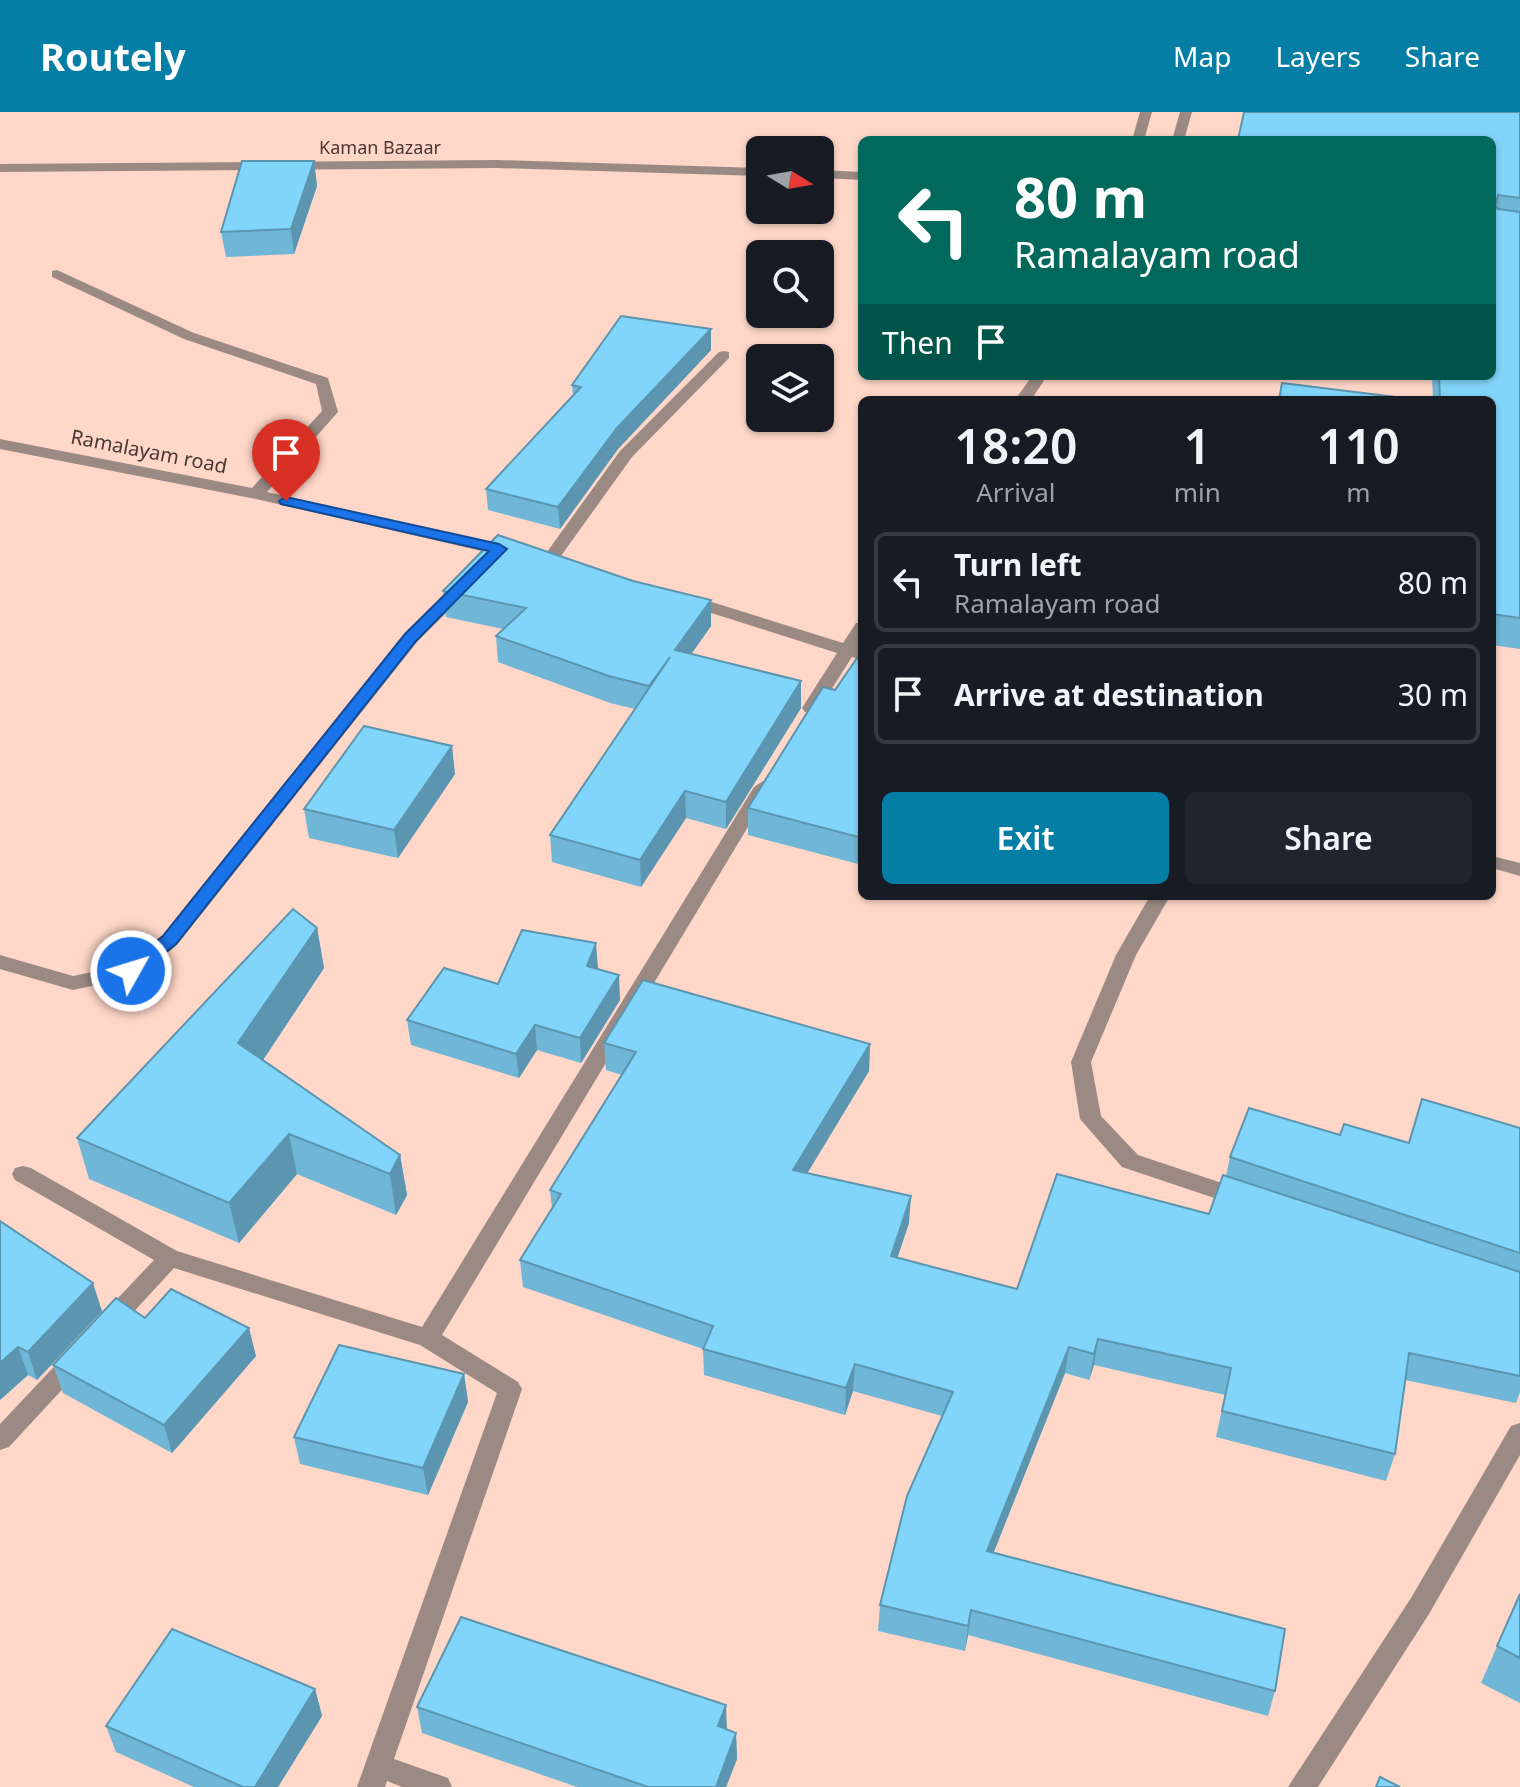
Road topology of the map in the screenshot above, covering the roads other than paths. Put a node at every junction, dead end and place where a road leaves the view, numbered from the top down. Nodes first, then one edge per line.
1 (1146, 112) edge
2 (1186, 112) edge
3 (1139, 136) edge
4 (1179, 136) edge
5 (0, 168) edge
6 (746, 172) edge
7 (834, 175) edge
8 (858, 176) edge
9 (57, 274) dead end
10 (724, 355) dead end
11 (0, 444) edge
12 (256, 494) junction
13 (499, 549) junction
14 (670, 594) edge
15 (854, 652) edge
16 (797, 730) edge
17 (772, 771) edge
18 (1496, 863) edge
19 (1520, 870) edge
20 (1158, 900) edge
21 (0, 962) edge
22 (23, 1174) dead end
23 (1265, 1207) edge
24 (170, 1258) junction
25 (428, 1338) junction
26 (1520, 1433) edge
27 (0, 1440) edge
28 (375, 1776) edge
29 (438, 1787) edge
30 (1302, 1787) edge

1 - 3 street
2 - 4 street
5 - 6 street, Kaman Bazaar
7 - 8 street
9 - 12 street
10 - 13 street, Ramalayam road
11 - 12 street, Ramalayam road
12 - 13 street, Ramalayam road
13 - 21 street
14 - 15 street
15 - 16 street
17 - 25 street
18 - 19 street
20 - 23 street
22 - 24 street
24 - 25 street
24 - 27 street
25 - 28 street
26 - 30 street
28 - 29 street

